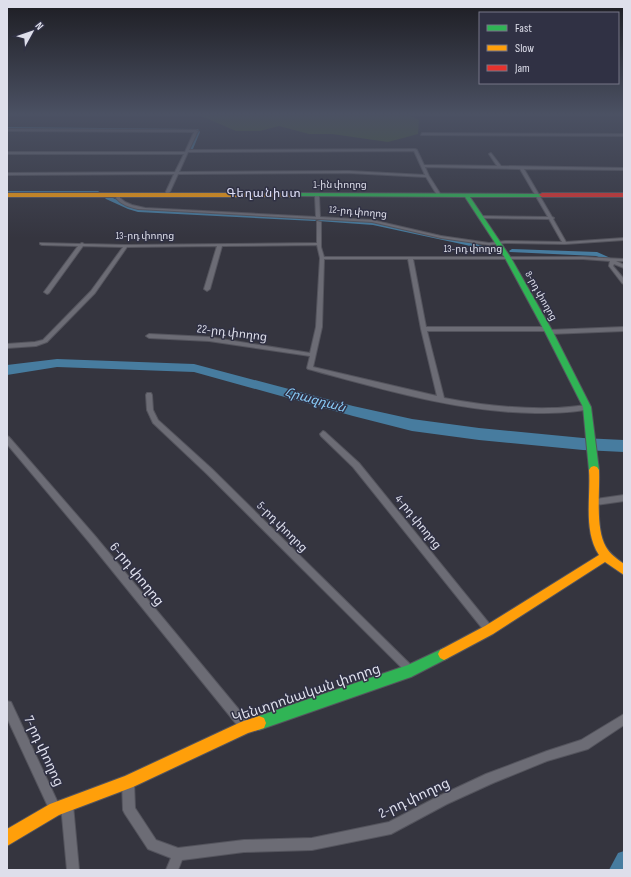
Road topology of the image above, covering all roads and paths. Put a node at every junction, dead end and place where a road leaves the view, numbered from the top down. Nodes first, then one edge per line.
1 (185, 156) edge
2 (418, 156) edge
3 (492, 156) edge
4 (422, 166) junction
5 (500, 168) junction
6 (522, 168) junction
7 (624, 169) edge
8 (176, 173) junction
9 (7, 174) edge
10 (427, 176) junction
11 (7, 195) edge
12 (119, 195) junction
13 (439, 195) junction
14 (624, 195) edge
15 (166, 196) junction
16 (317, 196) junction
17 (467, 196) junction
18 (538, 196) junction
19 (482, 217) junction
20 (552, 218) junction
21 (319, 220) junction
22 (624, 238) edge
23 (499, 242) junction
24 (565, 243) junction
25 (42, 244) dead end
26 (82, 244) junction
27 (319, 244) junction
28 (220, 245) junction
29 (126, 246) junction
30 (322, 258) junction
31 (410, 258) junction
32 (508, 258) junction
33 (624, 260) edge
34 (612, 261) junction
35 (624, 267) edge
36 (624, 282) edge
37 (207, 290) dead end
38 (47, 292) dead end
39 (424, 329) junction
40 (624, 329) edge
41 (548, 331) junction
42 (149, 336) dead end
43 (7, 346) edge
44 (312, 355) junction
45 (149, 395) dead end
46 (441, 398) junction
47 (587, 409) junction
48 (324, 434) dead end
49 (7, 439) edge
50 (624, 498) edge
51 (596, 502) junction
52 (606, 556) junction
53 (624, 570) edge
54 (489, 630) junction
55 (411, 671) junction
56 (7, 706) edge
57 (624, 719) edge
58 (246, 727) junction
59 (128, 782) junction
60 (67, 805) junction
61 (55, 809) junction
62 (7, 838) edge
63 (178, 854) junction
64 (73, 870) edge
65 (172, 870) edge

1 - 8 street
2 - 4 street
3 - 5 street
4 - 5 street
4 - 10 street
5 - 6 street
6 - 7 street
6 - 18 street
8 - 9 street
8 - 10 street
8 - 15 street
10 - 13 street
11 - 12 main road, 1-ին փողոց
12 - 15 main road, 1-ին փողոց
12 - 21 street, 12-րդ փողոց
13 - 16 main road, 1-ին փողոց
13 - 17 main road, 1-ին փողոց
14 - 18 main road, 1-ին փողոց
15 - 16 main road, 1-ին փողոց
16 - 21 street
17 - 18 main road, 1-ին փողոց
17 - 19 main road, 8-րդ փողոց
18 - 20 street
19 - 20 street
19 - 23 main road, 8-րդ փողոց
20 - 24 street
21 - 23 street, 12-րդ փողոց
21 - 27 street
22 - 24 street, 12-րդ փողոց
23 - 24 street, 12-րդ փողոց
23 - 32 main road, 8-րդ փողոց
25 - 26 street, 13-րդ փողոց
26 - 29 street, 13-րդ փողոց
26 - 38 street
27 - 28 street, 13-րդ փողոց
27 - 30 street
28 - 29 street, 13-րդ փողոց
28 - 37 street
29 - 43 street
30 - 31 street, 13-րդ փողոց
30 - 44 street
31 - 32 street, 13-րդ փողոց
31 - 39 street
32 - 34 street, 13-րդ փողոց
32 - 41 main road, 8-րդ փողոց
33 - 34 street, 13-րդ փողոց
34 - 35 street
34 - 36 street
39 - 41 street
39 - 46 street
40 - 41 street
41 - 47 main road, 8-րդ փողոց
42 - 44 street, 22-րդ փողոց
44 - 46 street
45 - 55 street, 5-րդ փողոց
46 - 47 street
47 - 51 main road
48 - 54 street, 4-րդ փողոց
49 - 58 street, 6-րդ փողոց
50 - 51 street
51 - 52 main road
52 - 53 main road
52 - 54 main road, Կենտրոնական փողոց
54 - 55 main road, Կենտրոնական փողոց
55 - 58 main road, Կենտրոնական փողոց
56 - 61 street, 7-րդ փողոց
57 - 63 street, 2-րդ փողոց
58 - 59 main road, Կենտրոնական փողոց
59 - 60 main road, Կենտրոնական փողոց
59 - 63 street, 2-րդ փողոց
60 - 61 main road, Կենտրոնական փողոց
60 - 64 street
61 - 62 main road, Կենտրոնական փողոց
63 - 65 street

